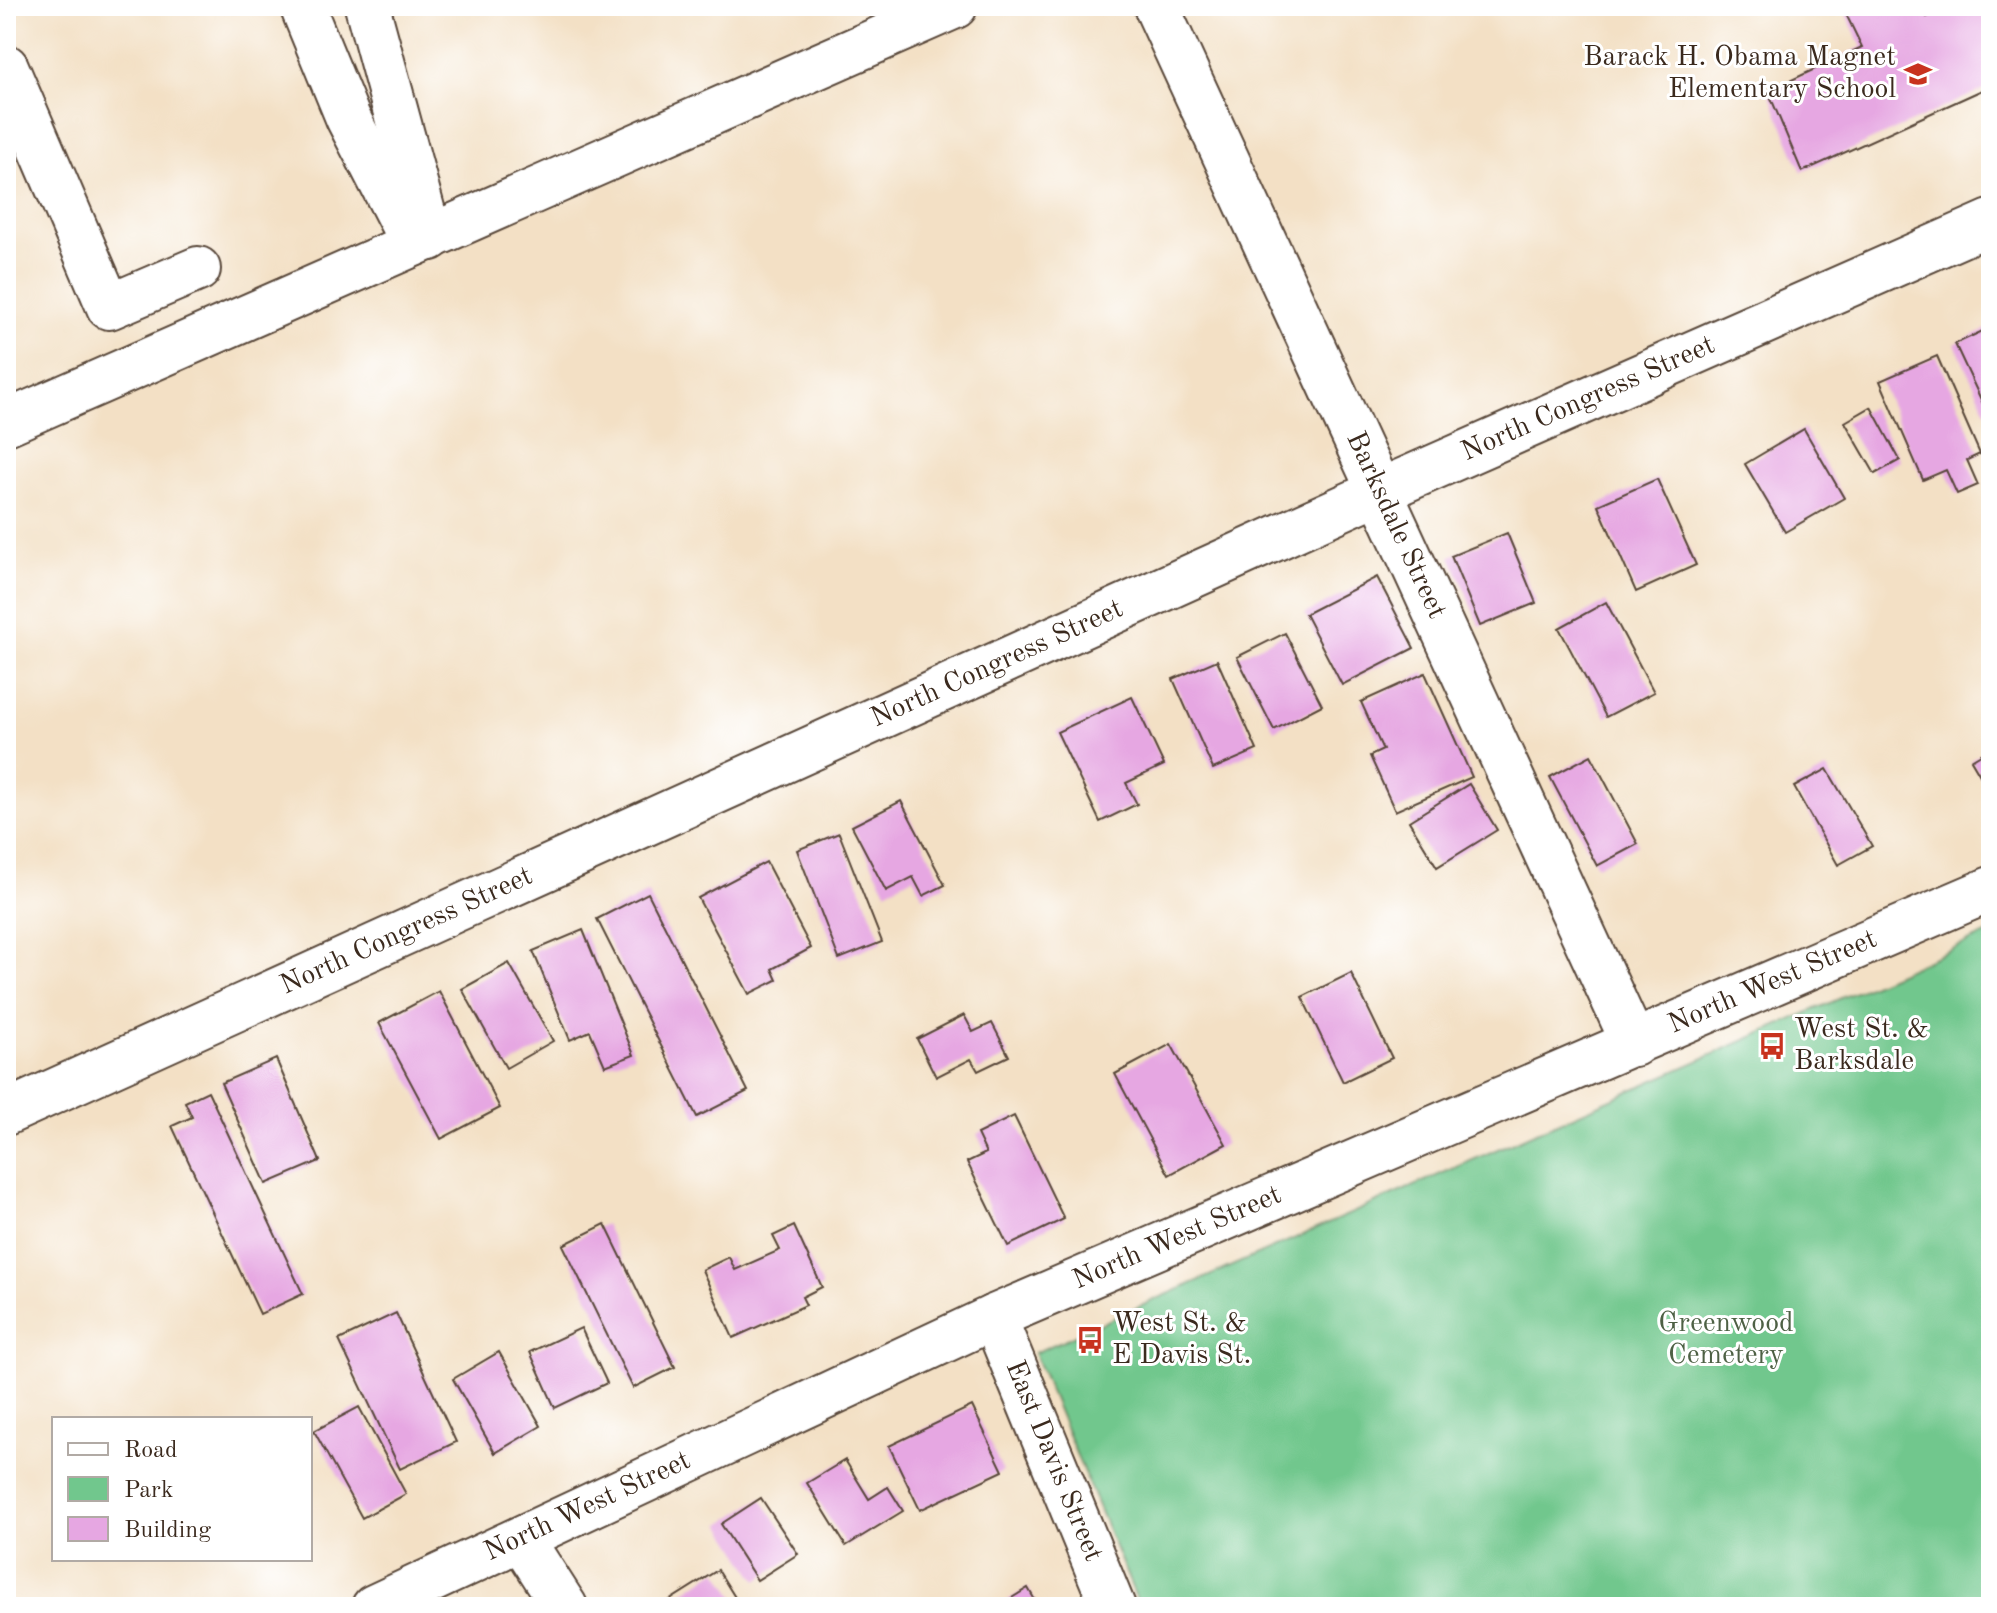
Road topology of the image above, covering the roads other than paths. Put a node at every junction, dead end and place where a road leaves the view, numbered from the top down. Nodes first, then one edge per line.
1 (302, 6) edge
2 (367, 6) edge
3 (955, 6) edge
4 (1156, 6) edge
5 (6, 67) edge
6 (1991, 222) edge
7 (421, 241) junction
8 (198, 269) dead end
9 (6, 423) edge
10 (1380, 491) junction
11 (1991, 889) edge
12 (1634, 1044) junction
13 (6, 1113) edge
14 (994, 1317) junction
15 (522, 1540) junction
16 (374, 1607) edge
17 (565, 1607) edge
18 (1113, 1607) edge

1 - 7 street
2 - 7 street
3 - 7 street
4 - 10 street, Barksdale Street
5 - 8 street
6 - 10 street, North Congress Street
7 - 9 street
10 - 12 street, Barksdale Street
10 - 13 street, North Congress Street
11 - 12 street, North West Street
12 - 14 street, North West Street
14 - 15 street, North West Street
14 - 18 street, East Davis Street
15 - 16 street, North West Street
15 - 17 street

